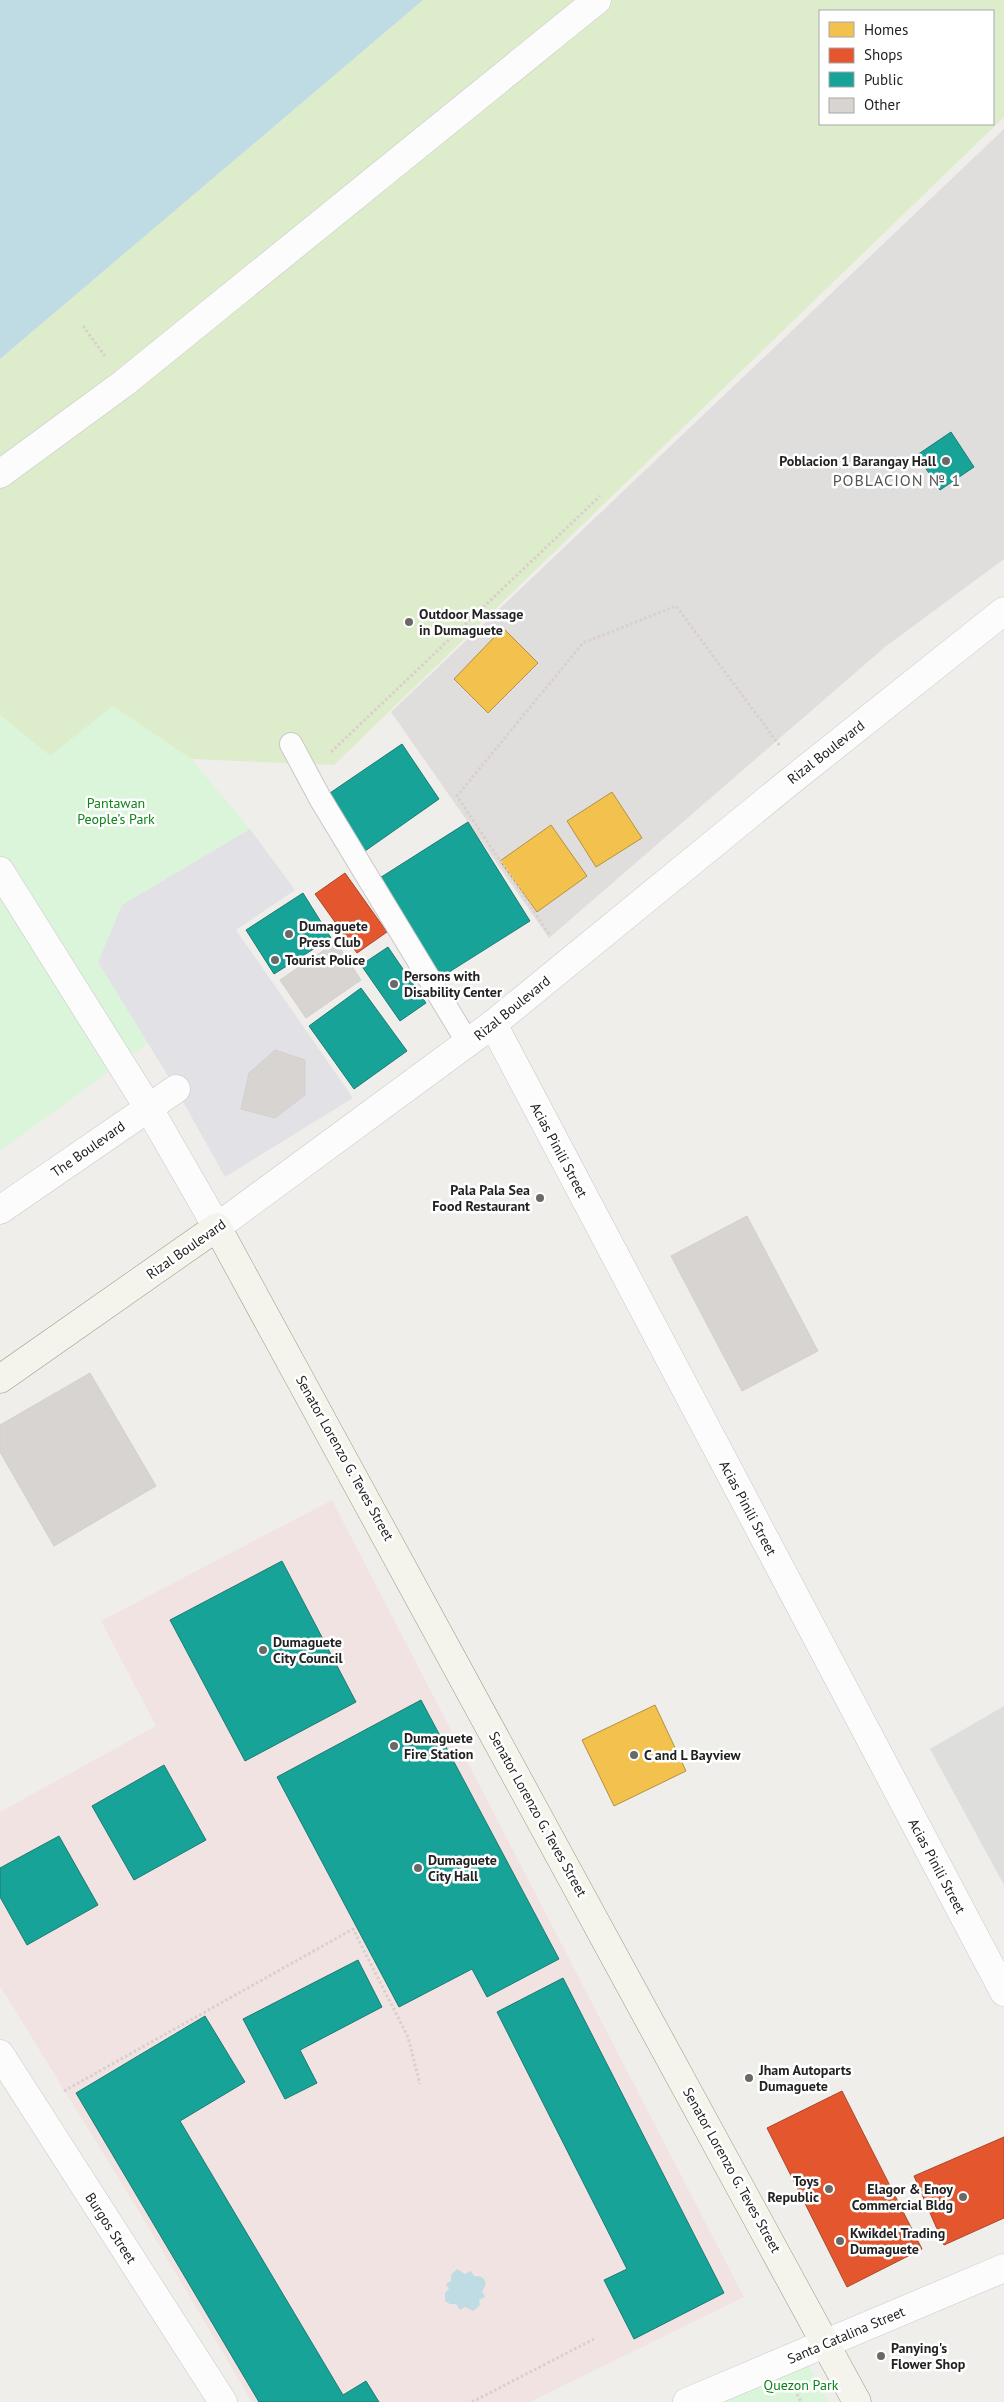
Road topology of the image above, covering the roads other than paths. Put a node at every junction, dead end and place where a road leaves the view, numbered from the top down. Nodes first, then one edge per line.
1 (597, 0) edge
2 (0, 474) edge
3 (1004, 611) edge
4 (291, 744) dead end
5 (0, 871) edge
6 (493, 1024) junction
7 (468, 1043) junction
8 (176, 1089) dead end
9 (148, 1108) junction
10 (0, 1210) edge
11 (217, 1227) junction
12 (0, 1379) edge
13 (1004, 1992) edge
14 (0, 2054) edge
15 (1004, 2268) edge
16 (826, 2344) junction
17 (223, 2402) edge
18 (687, 2402) edge
19 (857, 2402) edge

1 - 2 street
3 - 6 street, Rizal Boulevard
4 - 7 lane
5 - 9 street
6 - 7 street, Rizal Boulevard
6 - 13 street, Acias Pinili Street
7 - 11 street, Rizal Boulevard
8 - 9 street, The Boulevard
9 - 10 street, The Boulevard
9 - 11 street
11 - 12 main road, Rizal Boulevard
11 - 16 main road, Senator Lorenzo G. Teves Street
14 - 17 street, Burgos Street
15 - 16 street, Santa Catalina Street
16 - 18 street, Santa Catalina Street
16 - 19 main road, Senator Lorenzo G. Teves Street

